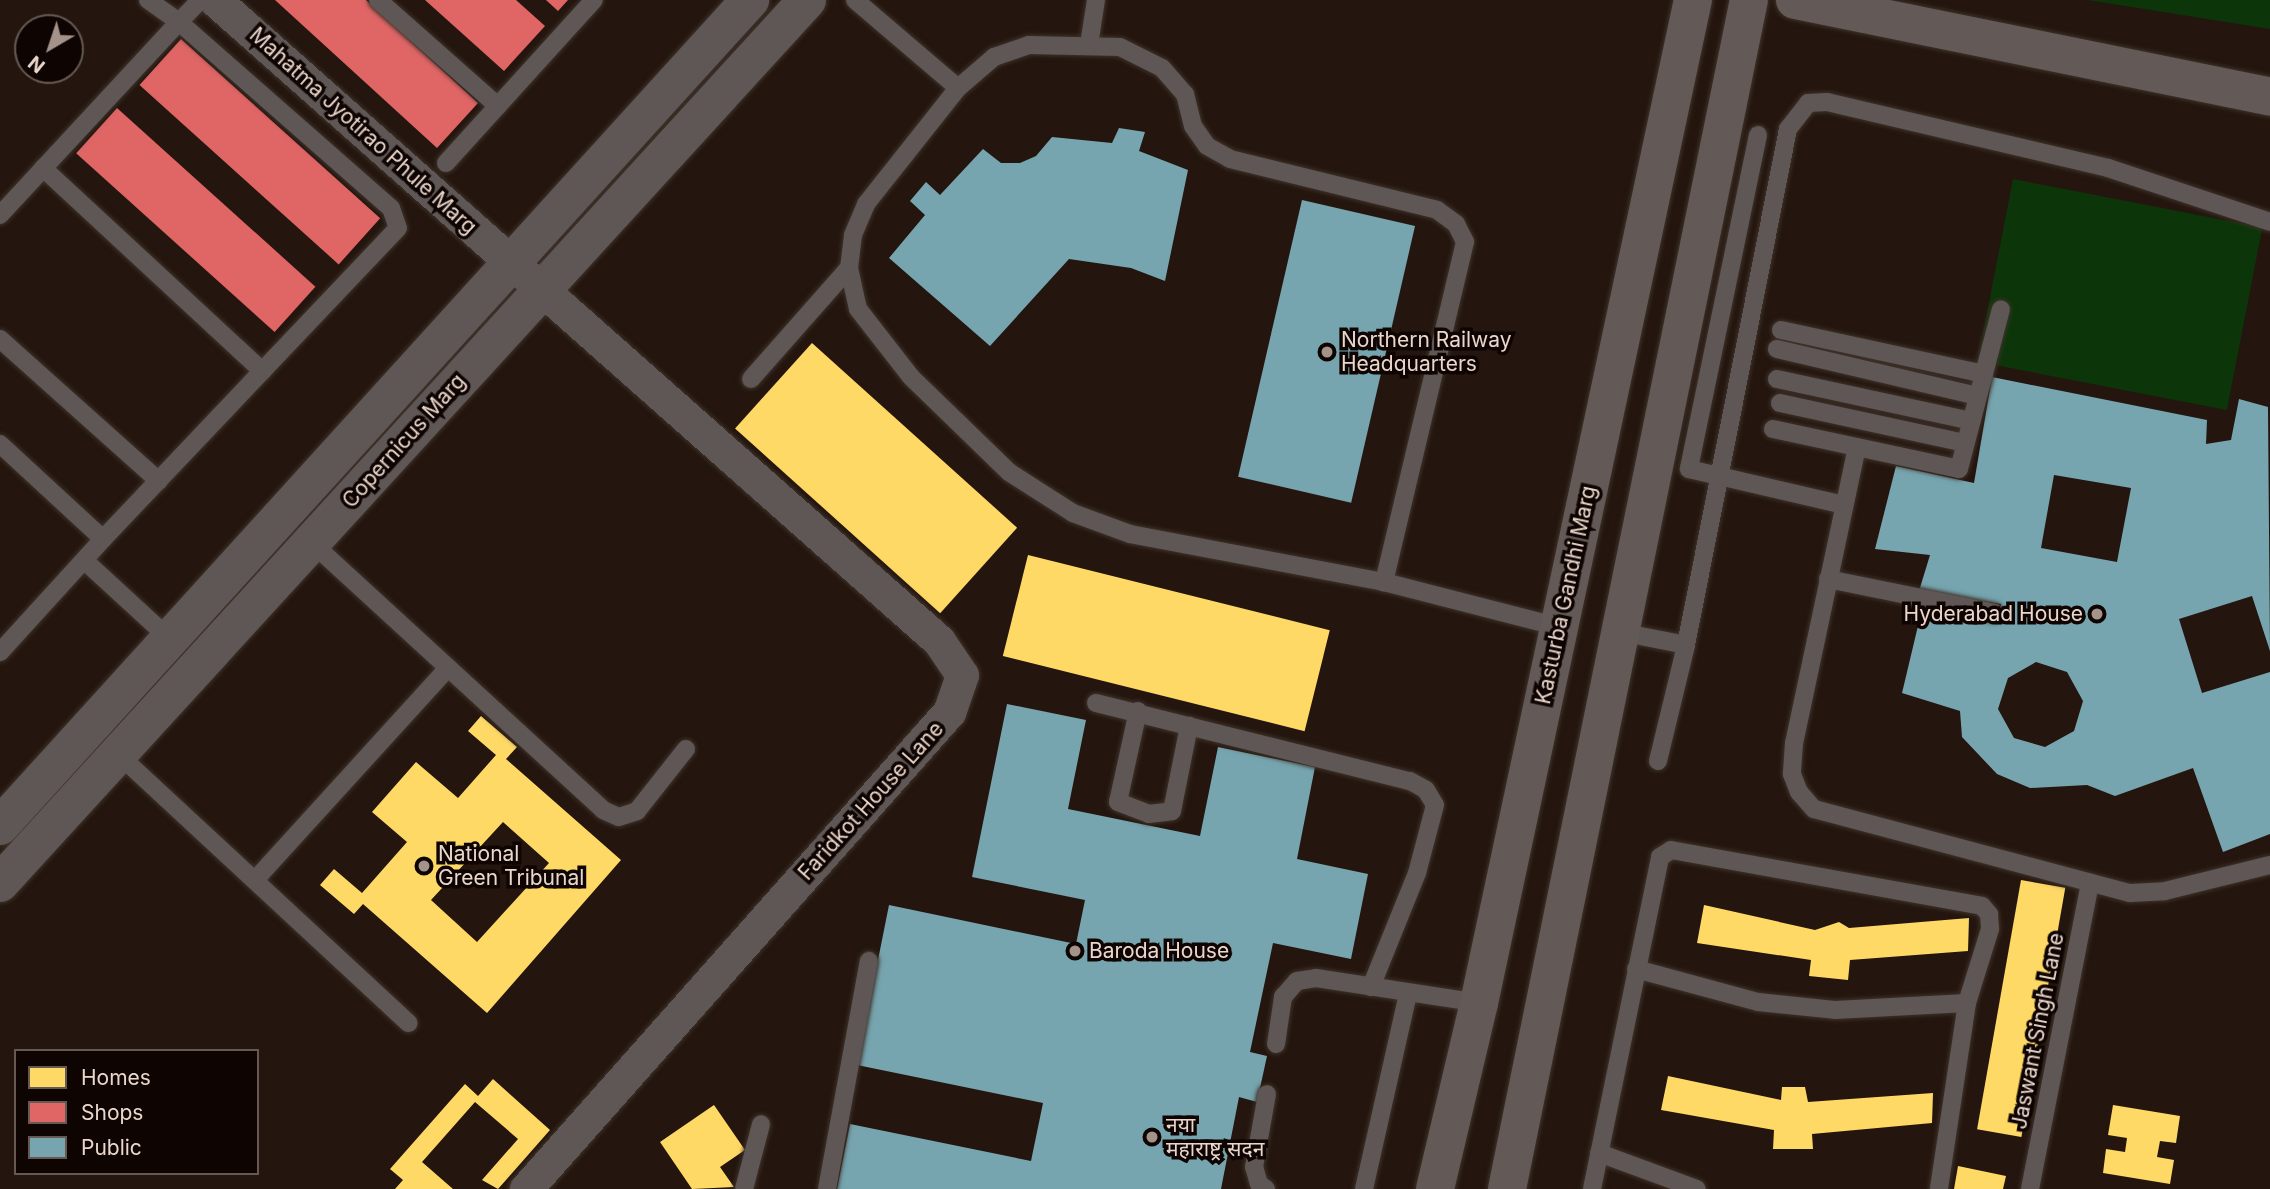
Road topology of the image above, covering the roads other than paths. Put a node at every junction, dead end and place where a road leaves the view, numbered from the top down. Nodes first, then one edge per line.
1 (148, 0) edge
2 (200, 0) edge
3 (215, 0) edge
4 (378, 0) edge
5 (594, 0) edge
6 (750, 0) edge
7 (807, 0) edge
8 (855, 0) edge
9 (1096, 0) edge
10 (1693, 0) edge
11 (1749, 0) edge
12 (1795, 0) edge
13 (179, 22) junction
14 (1089, 45) junction
15 (958, 88) junction
16 (2270, 97) edge
17 (498, 106) junction
18 (1758, 135) dead end
19 (446, 163) dead end
20 (43, 168) junction
21 (0, 215) edge
22 (2270, 222) edge
23 (511, 263) junction
24 (849, 268) junction
25 (541, 291) junction
26 (2001, 309) dead end
27 (1781, 330) dead end
28 (0, 339) edge
29 (1777, 349) dead end
30 (262, 372) junction
31 (1983, 374) junction
32 (751, 379) dead end
33 (1777, 379) dead end
34 (1978, 396) junction
35 (1780, 403) dead end
36 (1972, 421) junction
37 (1773, 429) dead end
38 (1965, 443) junction
39 (0, 444) edge
40 (1857, 447) junction
41 (1719, 476) junction
42 (159, 481) junction
43 (1844, 505) junction
44 (103, 539) junction
45 (311, 542) junction
46 (86, 562) junction
47 (1828, 579) junction
48 (1384, 582) junction
49 (1995, 613) dead end
50 (1559, 627) junction
51 (1620, 632) junction
52 (170, 639) junction
53 (1686, 645) junction
54 (0, 652) edge
55 (448, 668) junction
56 (1096, 703) dead end
57 (1138, 711) junction
58 (1189, 726) junction
59 (686, 749) dead end
60 (118, 754) junction
61 (1658, 761) dead end
62 (0, 826) edge
63 (2270, 865) edge
64 (254, 880) junction
65 (0, 883) edge
66 (2090, 883) junction
67 (869, 961) dead end
68 (1636, 969) junction
69 (1371, 987) junction
70 (1408, 993) junction
71 (1479, 1003) junction
72 (1967, 1003) junction
73 (409, 1023) dead end
74 (1276, 1044) dead end
75 (1267, 1094) dead end
76 (761, 1124) dead end
77 (1599, 1153) junction
78 (526, 1189) edge
79 (744, 1189) edge
80 (827, 1189) edge
81 (1266, 1189) edge
82 (1364, 1189) edge
83 (1435, 1189) edge
84 (1507, 1189) edge
85 (1592, 1189) edge
86 (1697, 1189) edge
87 (1939, 1189) edge
88 (2030, 1189) edge

1 - 13 lane
2 - 13 lane
3 - 23 street, Mahatma Jyotirao Phule Marg
4 - 17 lane
5 - 17 lane
6 - 23 street, Copernicus Marg
7 - 25 street, Copernicus Marg
8 - 15 lane
9 - 14 lane
10 - 50 main road, Kasturba Gandhi Marg
11 - 51 main road
12 - 16 main road
13 - 20 lane
13 - 30 lane
14 - 15 lane
14 - 48 lane
15 - 24 lane
17 - 19 lane
18 - 41 lane
20 - 21 lane
20 - 30 lane
22 - 41 lane
23 - 25 street, Mahatma Jyotirao Phule Marg
23 - 52 street, Copernicus Marg
24 - 32 lane
24 - 48 lane
25 - 45 street, Copernicus Marg
25 - 78 street, Faridkot House Lane
26 - 31 lane
27 - 31 lane
28 - 42 lane
29 - 34 lane
30 - 42 lane
31 - 34 lane
33 - 36 lane
34 - 36 lane
35 - 38 lane
36 - 38 lane
37 - 40 lane
38 - 40 lane
39 - 44 lane
40 - 43 lane
41 - 43 lane
41 - 53 lane
42 - 44 lane
43 - 47 lane
44 - 46 lane
45 - 55 lane
45 - 60 street, Copernicus Marg
46 - 52 lane
46 - 54 lane
47 - 49 lane
47 - 66 lane
48 - 50 lane
50 - 71 main road, Kasturba Gandhi Marg
51 - 53 lane
51 - 84 main road
52 - 62 street, Copernicus Marg
53 - 61 lane
55 - 59 lane
55 - 64 lane
56 - 57 lane
57 - 58 lane
57 - 58 lane
58 - 69 lane
60 - 64 lane
60 - 65 street, Copernicus Marg
63 - 66 lane
64 - 73 lane
66 - 88 lane, Jaswant Singh Lane
67 - 80 lane
68 - 72 lane
68 - 72 lane
68 - 77 lane
69 - 70 lane
69 - 74 lane
70 - 71 lane
70 - 82 lane
71 - 83 main road, Kasturba Gandhi Marg
72 - 87 lane
75 - 81 lane
76 - 79 lane
77 - 85 lane
77 - 86 lane

